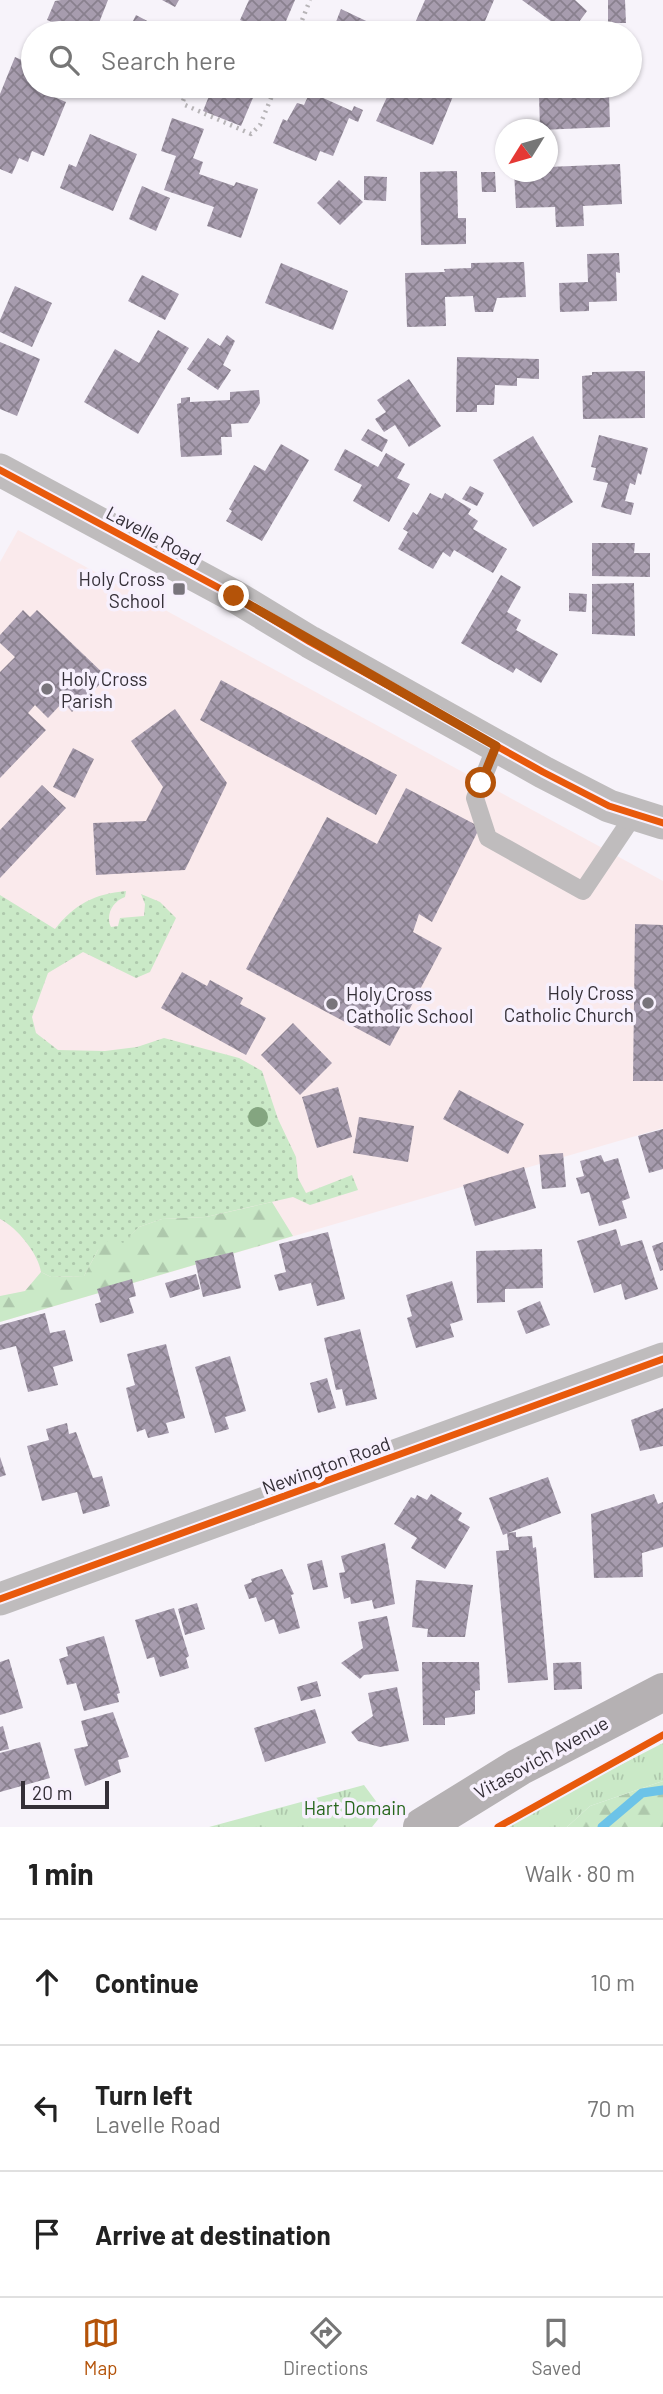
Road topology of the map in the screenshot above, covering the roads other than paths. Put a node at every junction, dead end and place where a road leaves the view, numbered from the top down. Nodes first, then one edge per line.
1 (0, 470) edge
2 (496, 746) junction
3 (648, 819) edge
4 (663, 1359) edge
5 (0, 1599) edge
6 (663, 1692) edge
7 (422, 1827) edge

1 - 2 street, Lavelle Road
2 - 3 street, Lavelle Road
2 - 3 lane
4 - 5 street, Newington Road
6 - 7 main road, Vitasovich Avenue

